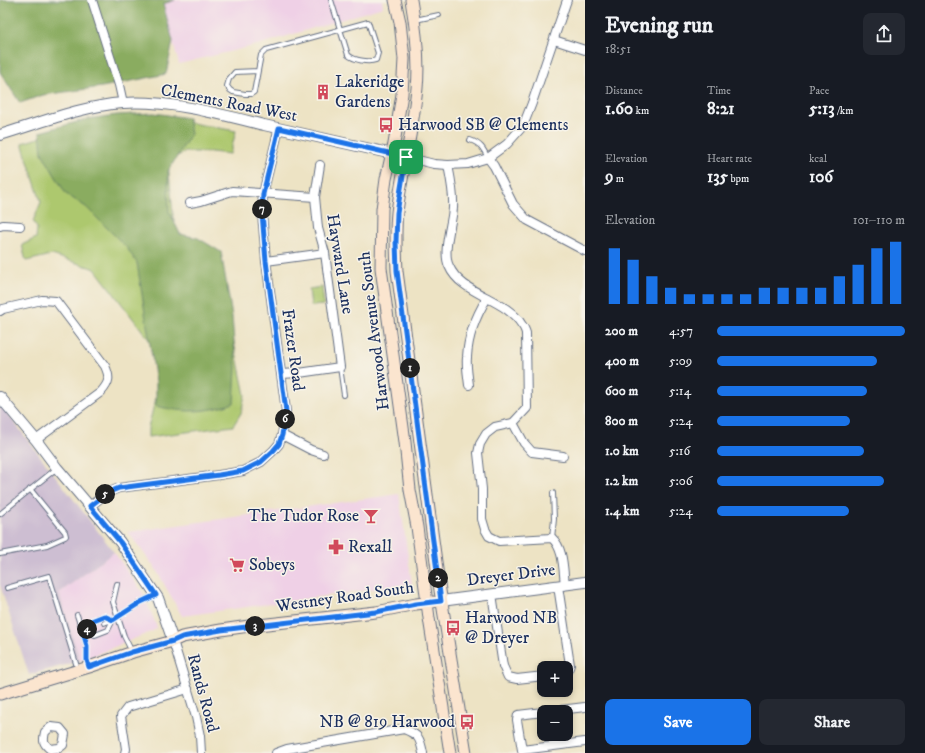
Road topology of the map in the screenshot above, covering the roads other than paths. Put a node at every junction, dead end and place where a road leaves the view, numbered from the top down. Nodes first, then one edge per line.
1 (92, 0) edge
2 (331, 0) edge
3 (395, 0) edge
4 (410, 0) edge
5 (567, 0) edge
6 (439, 15) dead end
7 (415, 20) junction
8 (340, 29) junction
9 (554, 40) junction
10 (585, 50) edge
11 (258, 71) junction
12 (123, 103) junction
13 (279, 128) junction
14 (0, 135) edge
15 (470, 140) dead end
16 (392, 154) junction
17 (406, 157) junction
18 (488, 158) junction
19 (320, 165) dead end
20 (448, 165) junction
21 (263, 194) junction
22 (315, 197) junction
23 (190, 203) dead end
24 (0, 226) edge
25 (20, 226) dead end
26 (585, 252) edge
27 (325, 254) junction
28 (266, 261) junction
29 (487, 298) junction
30 (0, 311) edge
31 (340, 367) junction
32 (281, 374) junction
33 (469, 385) dead end
34 (344, 395) dead end
35 (0, 397) edge
36 (513, 423) junction
37 (282, 435) junction
38 (36, 440) junction
39 (323, 454) dead end
40 (563, 456) dead end
41 (57, 468) junction
42 (30, 489) junction
43 (553, 493) dead end
44 (90, 506) junction
45 (0, 514) edge
46 (552, 538) junction
47 (0, 554) edge
48 (585, 582) edge
49 (117, 584) dead end
50 (562, 585) junction
51 (7, 588) dead end
52 (492, 594) junction
53 (156, 595) junction
54 (441, 601) junction
55 (426, 602) junction
56 (77, 615) dead end
57 (118, 617) junction
58 (113, 620) junction
59 (104, 623) dead end
60 (93, 627) dead end
61 (84, 631) junction
62 (173, 641) junction
63 (132, 652) junction
64 (570, 661) edge
65 (84, 669) junction
66 (537, 677) edge
67 (188, 689) junction
68 (0, 694) edge
69 (585, 707) edge
70 (585, 742) edge
71 (522, 752) edge
72 (125, 753) edge
73 (201, 753) edge
74 (276, 753) edge
75 (423, 753) edge
76 (450, 753) edge
77 (466, 753) edge

1 - 12 street
2 - 8 lane
3 - 16 main road, Harwood Avenue South
4 - 7 main road, Harwood Avenue South
5 - 9 street
6 - 7 lane
7 - 17 main road, Harwood Avenue South
8 - 8 lane
8 - 11 lane
9 - 10 street
9 - 18 street
11 - 11 lane
12 - 13 street, Clements Road West
12 - 14 street, Clements Road West
13 - 16 street, Clements Road West
13 - 21 street, Frazer Road
15 - 18 lane
16 - 17 street, Clements Road West
16 - 55 main road, Harwood Avenue South
17 - 20 street
17 - 54 main road, Harwood Avenue South
18 - 20 street
18 - 26 street
19 - 22 street, Hayward Lane
20 - 29 street
21 - 22 street
21 - 23 street
21 - 28 street, Frazer Road
22 - 27 street, Hayward Lane
24 - 25 street
27 - 28 street
27 - 31 street, Hayward Lane
28 - 32 street, Frazer Road
29 - 33 street
29 - 36 street
30 - 38 street
31 - 32 street
31 - 34 lane
32 - 37 street, Frazer Road
35 - 38 street
36 - 40 street
36 - 46 street
37 - 39 street
37 - 44 street, Frazer Road
38 - 41 street
41 - 42 lane
41 - 44 street
42 - 45 lane
42 - 47 lane
43 - 46 lane
44 - 53 street
46 - 50 street
48 - 50 street, Dreyer Drive
49 - 57 lane
50 - 52 street, Dreyer Drive
50 - 64 street
51 - 65 lane
52 - 54 street, Dreyer Drive
52 - 66 street
53 - 57 lane
53 - 62 street
54 - 55 main road, Westney Road South
54 - 77 main road, Harwood Avenue South
55 - 62 main road, Westney Road South
55 - 76 main road, Harwood Avenue South
56 - 61 lane
57 - 58 lane
57 - 63 lane
58 - 59 lane
58 - 61 lane
58 - 61 lane
60 - 61 lane
61 - 65 lane
62 - 63 main road, Westney Road South
62 - 67 street, Rands Road
63 - 65 main road, Westney Road South
65 - 68 main road, Westney Road South
67 - 72 street
67 - 73 street, Rands Road
69 - 71 street
70 - 71 street
74 - 75 street

